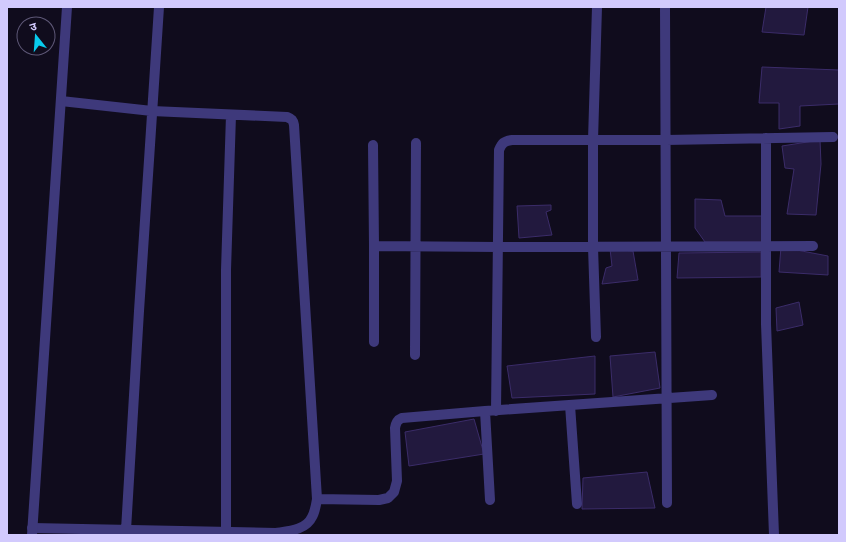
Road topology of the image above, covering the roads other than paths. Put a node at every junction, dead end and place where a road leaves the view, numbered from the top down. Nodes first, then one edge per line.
1 (67, 7) edge
2 (159, 7) edge
3 (597, 7) edge
4 (665, 7) edge
5 (61, 101) junction
6 (152, 111) junction
7 (231, 115) junction
8 (833, 137) dead end
9 (766, 138) junction
10 (593, 140) junction
11 (666, 140) junction
12 (416, 143) dead end
13 (373, 145) dead end
14 (374, 246) junction
15 (416, 246) junction
16 (666, 246) junction
17 (766, 246) junction
18 (813, 246) dead end
19 (498, 247) junction
20 (593, 247) junction
21 (596, 337) dead end
22 (374, 342) dead end
23 (415, 355) dead end
24 (712, 396) dead end
25 (666, 398) junction
26 (570, 405) junction
27 (496, 410) junction
28 (485, 411) junction
29 (317, 499) junction
30 (490, 500) dead end
31 (667, 503) dead end
32 (577, 504) dead end
33 (126, 530) junction
34 (32, 532) edge
35 (226, 532) junction
36 (774, 535) edge

1 - 5 street
2 - 6 street
3 - 10 street
4 - 11 street
5 - 6 street
5 - 34 street
6 - 7 street
6 - 33 street
7 - 29 street
7 - 35 street
8 - 9 street
9 - 11 street
9 - 17 street
10 - 11 street
10 - 19 street
10 - 20 street
11 - 16 street
12 - 15 street
13 - 14 street
14 - 15 street
14 - 22 street
15 - 19 street
15 - 23 street
16 - 17 street
16 - 20 street
16 - 25 street
17 - 18 street
17 - 36 street
19 - 20 street
19 - 27 street
20 - 21 street
24 - 25 street
25 - 26 street
25 - 31 street
26 - 27 street
26 - 32 street
27 - 28 street
28 - 29 street
28 - 30 street
29 - 35 street
33 - 34 street
33 - 35 street

